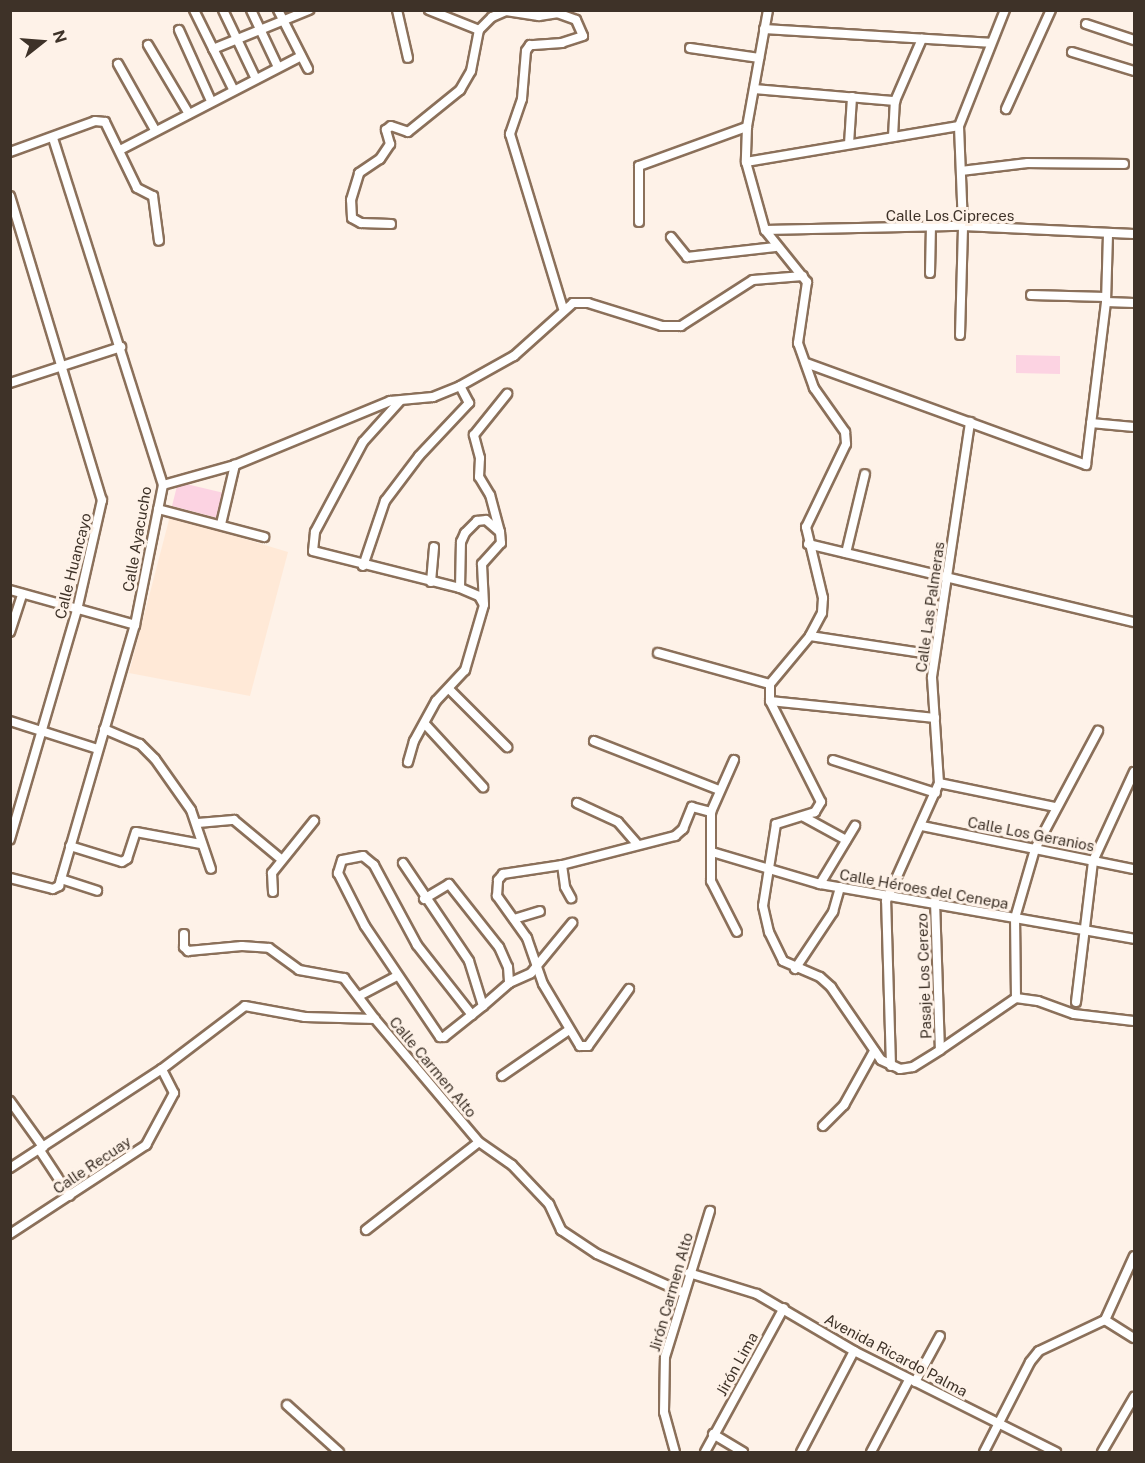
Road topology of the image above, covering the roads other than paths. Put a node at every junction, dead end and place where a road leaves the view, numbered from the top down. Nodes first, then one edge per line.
1 (194, 10) edge
2 (223, 10) edge
3 (251, 10) edge
4 (309, 10) edge
5 (397, 10) edge
6 (429, 10) edge
7 (768, 10) edge
8 (1005, 10) edge
9 (1052, 10) edge
10 (556, 12) edge
11 (280, 15) edge
12 (1086, 24) dead end
13 (259, 28) junction
14 (764, 29) junction
15 (179, 30) dead end
16 (479, 30) junction
17 (236, 38) junction
18 (922, 39) junction
19 (1134, 40) edge
20 (990, 43) junction
21 (148, 45) dead end
22 (690, 48) dead end
23 (213, 49) junction
24 (1072, 52) dead end
25 (301, 56) junction
26 (408, 58) dead end
27 (759, 58) junction
28 (118, 64) dead end
29 (278, 67) junction
30 (308, 69) dead end
31 (1134, 71) edge
32 (255, 77) junction
33 (233, 89) junction
34 (754, 89) junction
35 (852, 97) junction
36 (212, 101) junction
37 (895, 101) junction
38 (1006, 109) dead end
39 (189, 114) junction
40 (959, 126) junction
41 (747, 127) junction
42 (155, 130) junction
43 (893, 137) junction
44 (53, 138) junction
45 (849, 144) junction
46 (120, 150) junction
47 (10, 152) edge
48 (746, 162) junction
49 (1124, 164) dead end
50 (961, 171) junction
51 (10, 196) edge
52 (639, 222) dead end
53 (391, 224) dead end
54 (963, 226) junction
55 (931, 227) junction
56 (765, 230) junction
57 (1108, 234) junction
58 (1134, 234) edge
59 (671, 237) dead end
60 (159, 241) dead end
61 (775, 247) junction
62 (930, 273) dead end
63 (803, 276) junction
64 (1031, 295) dead end
65 (1106, 300) junction
66 (1134, 303) edge
67 (563, 308) junction
68 (960, 336) dead end
69 (122, 347) junction
70 (806, 363) junction
71 (64, 366) junction
72 (10, 383) edge
73 (460, 386) junction
74 (507, 394) dead end
75 (400, 401) junction
76 (970, 422) junction
77 (1091, 423) junction
78 (1134, 427) edge
79 (235, 465) junction
80 (865, 474) dead end
81 (163, 485) junction
82 (158, 509) junction
83 (221, 524) junction
84 (500, 532) junction
85 (264, 537) dead end
86 (808, 544) junction
87 (434, 546) dead end
88 (846, 553) junction
89 (363, 566) junction
90 (948, 578) junction
91 (431, 582) junction
92 (460, 588) junction
93 (10, 590) edge
94 (22, 594) junction
95 (484, 605) junction
96 (77, 610) junction
97 (1134, 622) edge
98 (135, 625) junction
99 (10, 632) edge
100 (810, 636) junction
101 (658, 652) dead end
102 (935, 655) junction
103 (770, 684) junction
104 (450, 690) junction
105 (770, 700) junction
106 (935, 718) junction
107 (10, 721) edge
108 (425, 724) junction
109 (104, 729) junction
110 (43, 731) junction
111 (1098, 731) dead end
112 (594, 741) dead end
113 (507, 747) dead end
114 (98, 749) junction
115 (734, 760) dead end
116 (833, 760) dead end
117 (408, 762) dead end
118 (1134, 772) edge
119 (939, 783) junction
120 (483, 786) dead end
121 (719, 790) junction
122 (936, 793) junction
123 (577, 803) dead end
124 (1055, 807) junction
125 (711, 812) junction
126 (804, 817) junction
127 (314, 821) dead end
128 (198, 824) junction
129 (855, 826) dead end
130 (922, 826) junction
131 (10, 839) edge
132 (846, 840) junction
133 (636, 843) junction
134 (201, 844) junction
135 (70, 846) junction
136 (1035, 849) junction
137 (712, 852) junction
138 (281, 859) junction
139 (1093, 861) junction
140 (403, 863) dead end
141 (562, 865) junction
142 (211, 869) dead end
143 (1134, 869) edge
144 (768, 871) junction
145 (10, 878) edge
146 (61, 879) junction
147 (820, 884) junction
148 (840, 887) junction
149 (96, 891) dead end
150 (273, 892) dead end
151 (890, 895) junction
152 (571, 898) dead end
153 (424, 899) junction
154 (934, 901) junction
155 (540, 911) dead end
156 (1015, 918) junction
157 (514, 919) junction
158 (572, 923) dead end
159 (1083, 930) junction
160 (737, 932) dead end
161 (184, 934) dead end
162 (1134, 939) edge
163 (536, 963) junction
164 (795, 969) junction
165 (397, 976) junction
166 (509, 983) junction
167 (629, 989) dead end
168 (359, 996) junction
169 (1016, 998) junction
170 (1076, 1002) dead end
171 (483, 1006) junction
172 (472, 1015) junction
173 (375, 1019) junction
174 (1134, 1021) edge
175 (569, 1030) junction
176 (940, 1050) junction
177 (874, 1052) junction
178 (891, 1066) junction
179 (162, 1069) junction
180 (502, 1077) dead end
181 (10, 1101) edge
182 (823, 1126) dead end
183 (479, 1142) junction
184 (41, 1148) junction
185 (10, 1168) edge
186 (70, 1196) junction
187 (710, 1211) dead end
188 (366, 1230) dead end
189 (10, 1234) edge
190 (1134, 1256) edge
191 (689, 1273) junction
192 (682, 1292) junction
193 (783, 1308) junction
194 (1105, 1320) junction
195 (940, 1336) dead end
196 (1134, 1338) edge
197 (854, 1351) junction
198 (912, 1381) junction
199 (1134, 1397) edge
200 (287, 1405) dead end
201 (999, 1422) junction
202 (713, 1434) junction
203 (339, 1452) edge
204 (675, 1452) edge
205 (705, 1452) edge
206 (743, 1452) edge
207 (801, 1452) edge
208 (871, 1452) edge
209 (984, 1452) edge
210 (1056, 1452) edge
211 (1102, 1452) edge

1 - 23 street
2 - 17 street
3 - 13 street
4 - 11 street
5 - 26 street
6 - 16 street
7 - 14 street
8 - 20 street
9 - 38 street
10 - 16 street
10 - 67 street
11 - 13 street
11 - 25 street
12 - 19 street
13 - 17 street
13 - 29 street
14 - 18 street
14 - 27 street
15 - 36 street
16 - 53 street
17 - 23 street
17 - 32 street
18 - 20 street
18 - 37 street
20 - 40 street
21 - 39 street
22 - 27 street
23 - 33 street
24 - 31 street
25 - 29 street
25 - 30 street
27 - 34 street
28 - 42 street
29 - 32 street
32 - 33 street
33 - 36 street
34 - 35 street
34 - 41 street
35 - 37 street
35 - 45 street
36 - 39 street
37 - 43 street
39 - 42 street
40 - 43 street
40 - 50 street
41 - 48 street
41 - 52 street
42 - 46 street
43 - 45 street
44 - 46 street
44 - 47 street
44 - 69 street, Calle Ayacucho
45 - 48 street
46 - 60 street
48 - 56 street
49 - 50 street
50 - 54 street
51 - 71 street, Calle Huancayo
54 - 55 street, Calle Los Cipreces
54 - 57 street, Calle Los Cipreces
54 - 68 street
55 - 56 street, Calle Los Cipreces
55 - 62 street
56 - 61 street
57 - 58 street, Calle Los Cipreces
57 - 65 street
59 - 61 street
61 - 63 street
63 - 67 street
63 - 70 street
64 - 65 street
65 - 66 street
65 - 77 street
67 - 73 street
69 - 71 street
69 - 81 street, Calle Ayacucho
70 - 76 street
70 - 86 street
71 - 72 street
71 - 96 street, Calle Huancayo
73 - 75 street
73 - 89 street
74 - 84 street
75 - 79 street
75 - 89 street
76 - 77 street
76 - 90 street, Calle Las Palmeras
77 - 78 street
79 - 81 street
79 - 83 street
80 - 88 street
81 - 82 street, Calle Ayacucho
82 - 83 street
82 - 98 street, Calle Ayacucho
83 - 85 street
84 - 92 street
84 - 95 street
86 - 88 street
86 - 100 street
87 - 91 street
88 - 90 street
89 - 91 street
90 - 97 street
90 - 102 street, Calle Las Palmeras
91 - 92 street
92 - 95 street
93 - 94 street
94 - 96 street
94 - 99 street
95 - 104 street
96 - 98 street
96 - 110 street, Calle Huancayo
98 - 109 street, Calle Ayacucho
100 - 102 street
100 - 103 street
101 - 103 street
102 - 106 street, Calle Las Palmeras
103 - 105 street
104 - 108 street
104 - 113 street
105 - 106 street
105 - 126 street
106 - 119 street, Calle Las Palmeras
107 - 110 street
108 - 117 street
108 - 120 street
109 - 114 street, Calle Ayacucho
109 - 128 street
110 - 114 street
110 - 131 street, Calle Huancayo
111 - 124 street
112 - 121 street
114 - 135 street, Calle Ayacucho
115 - 121 street
116 - 122 street
118 - 139 street
119 - 122 street, Calle Las Palmeras
119 - 124 street
121 - 125 street
122 - 130 street, Calle Las Palmeras
123 - 133 street
124 - 136 street
125 - 133 street
125 - 137 street
126 - 132 street
126 - 144 street
127 - 138 street
128 - 134 street
128 - 138 street
129 - 132 street
130 - 136 street, Calle Los Geranios
130 - 151 street, Calle Las Palmeras
132 - 147 street
133 - 141 street
134 - 135 street
134 - 142 street
135 - 146 street, Calle Ayacucho
136 - 139 street, Calle Los Geranios
136 - 156 street
137 - 144 street, Calle Héroes del Cenepa
137 - 160 street
138 - 150 street
139 - 143 street, Calle Los Geranios
139 - 159 street
140 - 153 street
141 - 152 street
141 - 157 street
144 - 147 street, Calle Héroes del Cenepa
144 - 164 street
145 - 146 street
146 - 149 street
147 - 148 street, Calle Héroes del Cenepa
148 - 151 street, Calle Héroes del Cenepa
148 - 164 street
151 - 154 street, Calle Héroes del Cenepa
151 - 178 street, Calle Las Palmeras
153 - 166 street
153 - 171 street
154 - 156 street, Calle Héroes del Cenepa
154 - 176 street, Pasaje Los Cerezo
155 - 157 street
156 - 159 street, Calle Héroes del Cenepa
156 - 169 street
157 - 163 street
158 - 163 street
159 - 162 street, Calle Héroes del Cenepa
159 - 170 street
161 - 168 street
163 - 166 street
163 - 175 street
164 - 177 street
165 - 168 street
165 - 172 street
165 - 172 street
166 - 171 street
167 - 175 street
168 - 173 street
169 - 174 street
169 - 176 street
171 - 172 street
173 - 179 street, Calle Carmen Alto
173 - 183 street, Calle Carmen Alto
175 - 180 street
176 - 178 street
177 - 178 street
177 - 182 street
179 - 184 street, Calle Carmen Alto
179 - 186 street, Calle Recuay
181 - 184 street
183 - 188 street
183 - 192 street, Calle Carmen Alto
184 - 185 street, Calle Carmen Alto
184 - 186 street
186 - 189 street, Calle Recuay
187 - 191 street, Jirón Carmen Alto
190 - 194 street
191 - 192 street, Jirón Carmen Alto
191 - 193 street, Avenida Ricardo Palma
192 - 204 street, Jirón Carmen Alto
193 - 197 street, Avenida Ricardo Palma
193 - 202 street, Jirón Lima
194 - 196 street
194 - 201 street
195 - 198 street
197 - 198 street, Avenida Ricardo Palma
197 - 207 street
198 - 201 street, Avenida Ricardo Palma
198 - 208 street
199 - 211 street
200 - 203 street
201 - 209 street
201 - 210 street, Avenida Ricardo Palma
202 - 205 street, Jirón Lima
202 - 206 street

